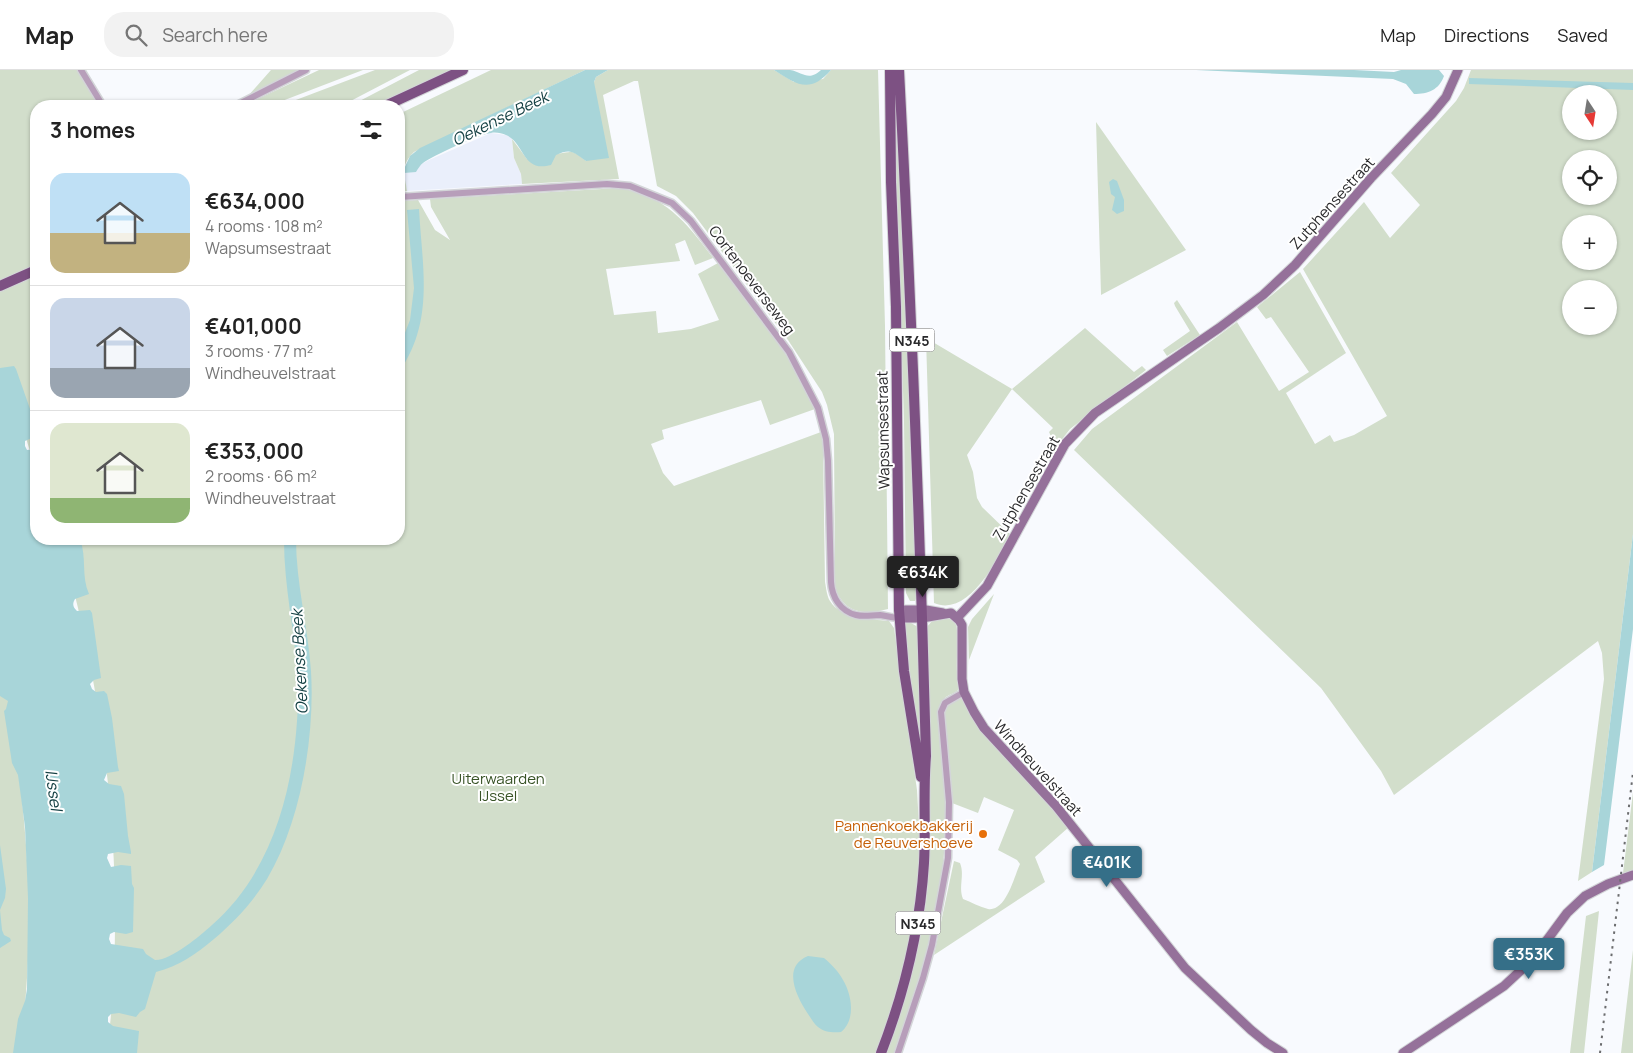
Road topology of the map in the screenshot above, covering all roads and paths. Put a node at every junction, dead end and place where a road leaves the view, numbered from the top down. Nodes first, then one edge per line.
1 (81, 70) edge
2 (306, 70) edge
3 (463, 70) edge
4 (890, 70) edge
5 (899, 70) edge
6 (1458, 70) edge
7 (99, 100) edge
8 (247, 100) edge
9 (398, 100) edge
10 (405, 197) edge
11 (30, 273) edge
12 (0, 286) edge
13 (900, 614) junction
14 (922, 614) junction
15 (957, 618) junction
16 (964, 692) junction
17 (923, 788) junction
18 (1633, 875) edge
19 (882, 1053) edge
20 (898, 1053) edge
21 (1283, 1053) edge
22 (1402, 1053) edge

1 - 7 street
2 - 8 street
3 - 9 main road
4 - 13 main road, Wapsumsestraat / N345
5 - 14 main road, Wapsumsestraat / N345
6 - 15 street, Zutphensestraat
10 - 13 street, Cortenoeverseweg
11 - 12 main road
13 - 14 street, Cortenoeverseweg
13 - 17 main road, Wapsumsestraat / N345
14 - 15 street, Cortenoeverseweg
14 - 17 main road, Wapsumsestraat / N345
15 - 16 street
16 - 20 street
16 - 21 street, Windheuvelstraat
17 - 19 main road, Wapsumsestraat / N345
18 - 22 street

